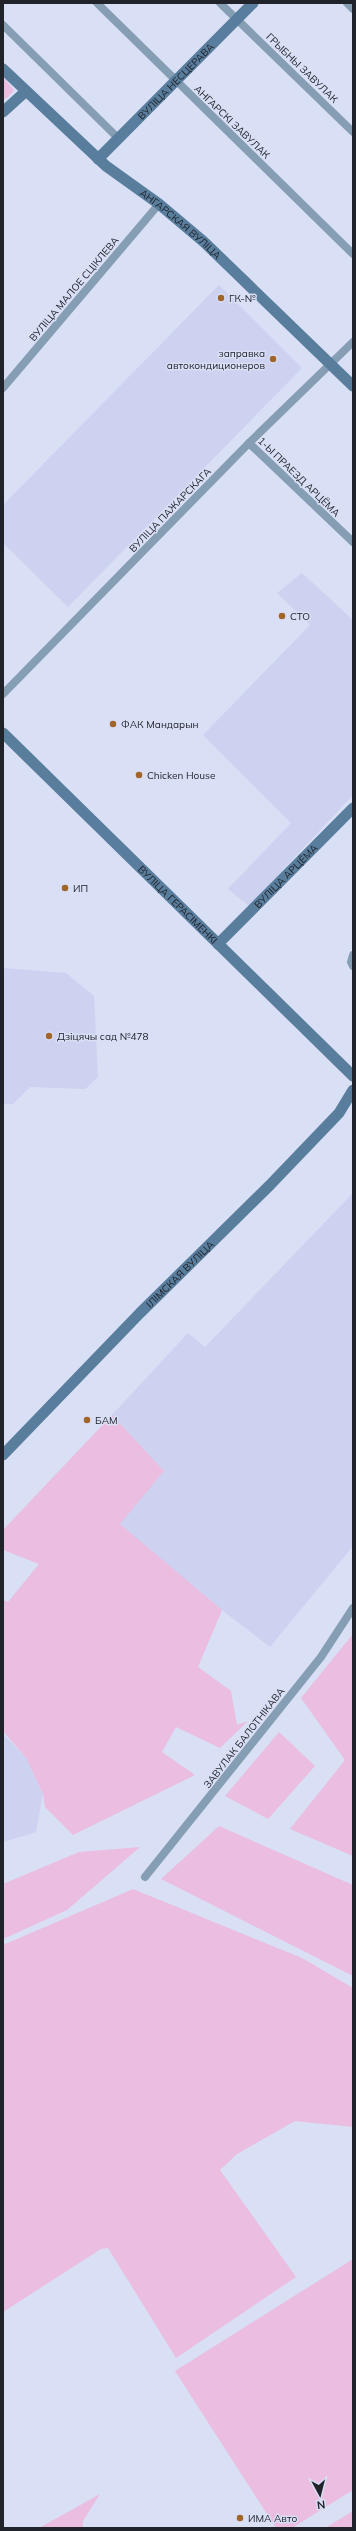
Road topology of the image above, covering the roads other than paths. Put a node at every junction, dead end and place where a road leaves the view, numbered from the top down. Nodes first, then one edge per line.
1 (97, 3) edge
2 (220, 3) edge
3 (254, 3) edge
4 (346, 3) edge
5 (353, 9) edge
6 (237, 20) junction
7 (3, 25) edge
8 (3, 69) edge
9 (177, 81) junction
10 (25, 92) junction
11 (3, 112) edge
12 (353, 132) edge
13 (119, 140) junction
14 (98, 159) junction
15 (159, 204) junction
16 (353, 254) edge
17 (353, 342) edge
18 (330, 364) junction
19 (353, 386) edge
20 (3, 388) edge
21 (249, 443) junction
22 (353, 542) edge
23 (3, 694) edge
24 (3, 733) edge
25 (353, 808) edge
26 (218, 944) junction
27 (352, 956) edge
28 (353, 966) edge
29 (353, 1076) edge
30 (353, 1090) edge
31 (3, 1455) edge
32 (353, 1608) edge
33 (145, 1877) dead end

1 - 9 street, АНГАРСКІ ЗАВУЛАК
2 - 6 street, ГРЫБНЫ ЗАВУЛАК
3 - 6 street, ВУЛІЦА НЕСЦЕРАВА
4 - 5 street
6 - 9 street, ВУЛІЦА НЕСЦЕРАВА
6 - 12 street, ГРЫБНЫ ЗАВУЛАК
7 - 13 street
8 - 10 street, АНГАРСКАЯ ВУЛІЦА
9 - 13 street, ВУЛІЦА НЕСЦЕРАВА
9 - 16 street, АНГАРСКІ ЗАВУЛАК
10 - 11 street
10 - 14 street, АНГАРСКАЯ ВУЛІЦА
13 - 14 street, ВУЛІЦА НЕСЦЕРАВА
14 - 15 street, АНГАРСКАЯ ВУЛІЦА
15 - 18 street, АНГАРСКАЯ ВУЛІЦА
15 - 20 street, ВУЛІЦА МАЛОЕ СЦІКЛЕВА
17 - 18 street, ВУЛІЦА ПАЖАРСКАГА
18 - 19 street, АНГАРСКАЯ ВУЛІЦА
18 - 21 street, ВУЛІЦА ПАЖАРСКАГА
21 - 22 street, 1-Ы ПРАЕЗД АРЦЁМА
21 - 23 street, ВУЛІЦА ПАЖАРСКАГА
24 - 26 street, ВУЛІЦА ГЕРАСІМЕНКІ
25 - 26 street, ВУЛІЦА АРЦЁМА
26 - 29 street, ВУЛІЦА ГЕРАСІМЕНКІ
27 - 28 street
30 - 31 street, ІЛІМСКАЯ ВУЛІЦА
32 - 33 street, ЗАВУЛАК БАЛОТНІКАВА

